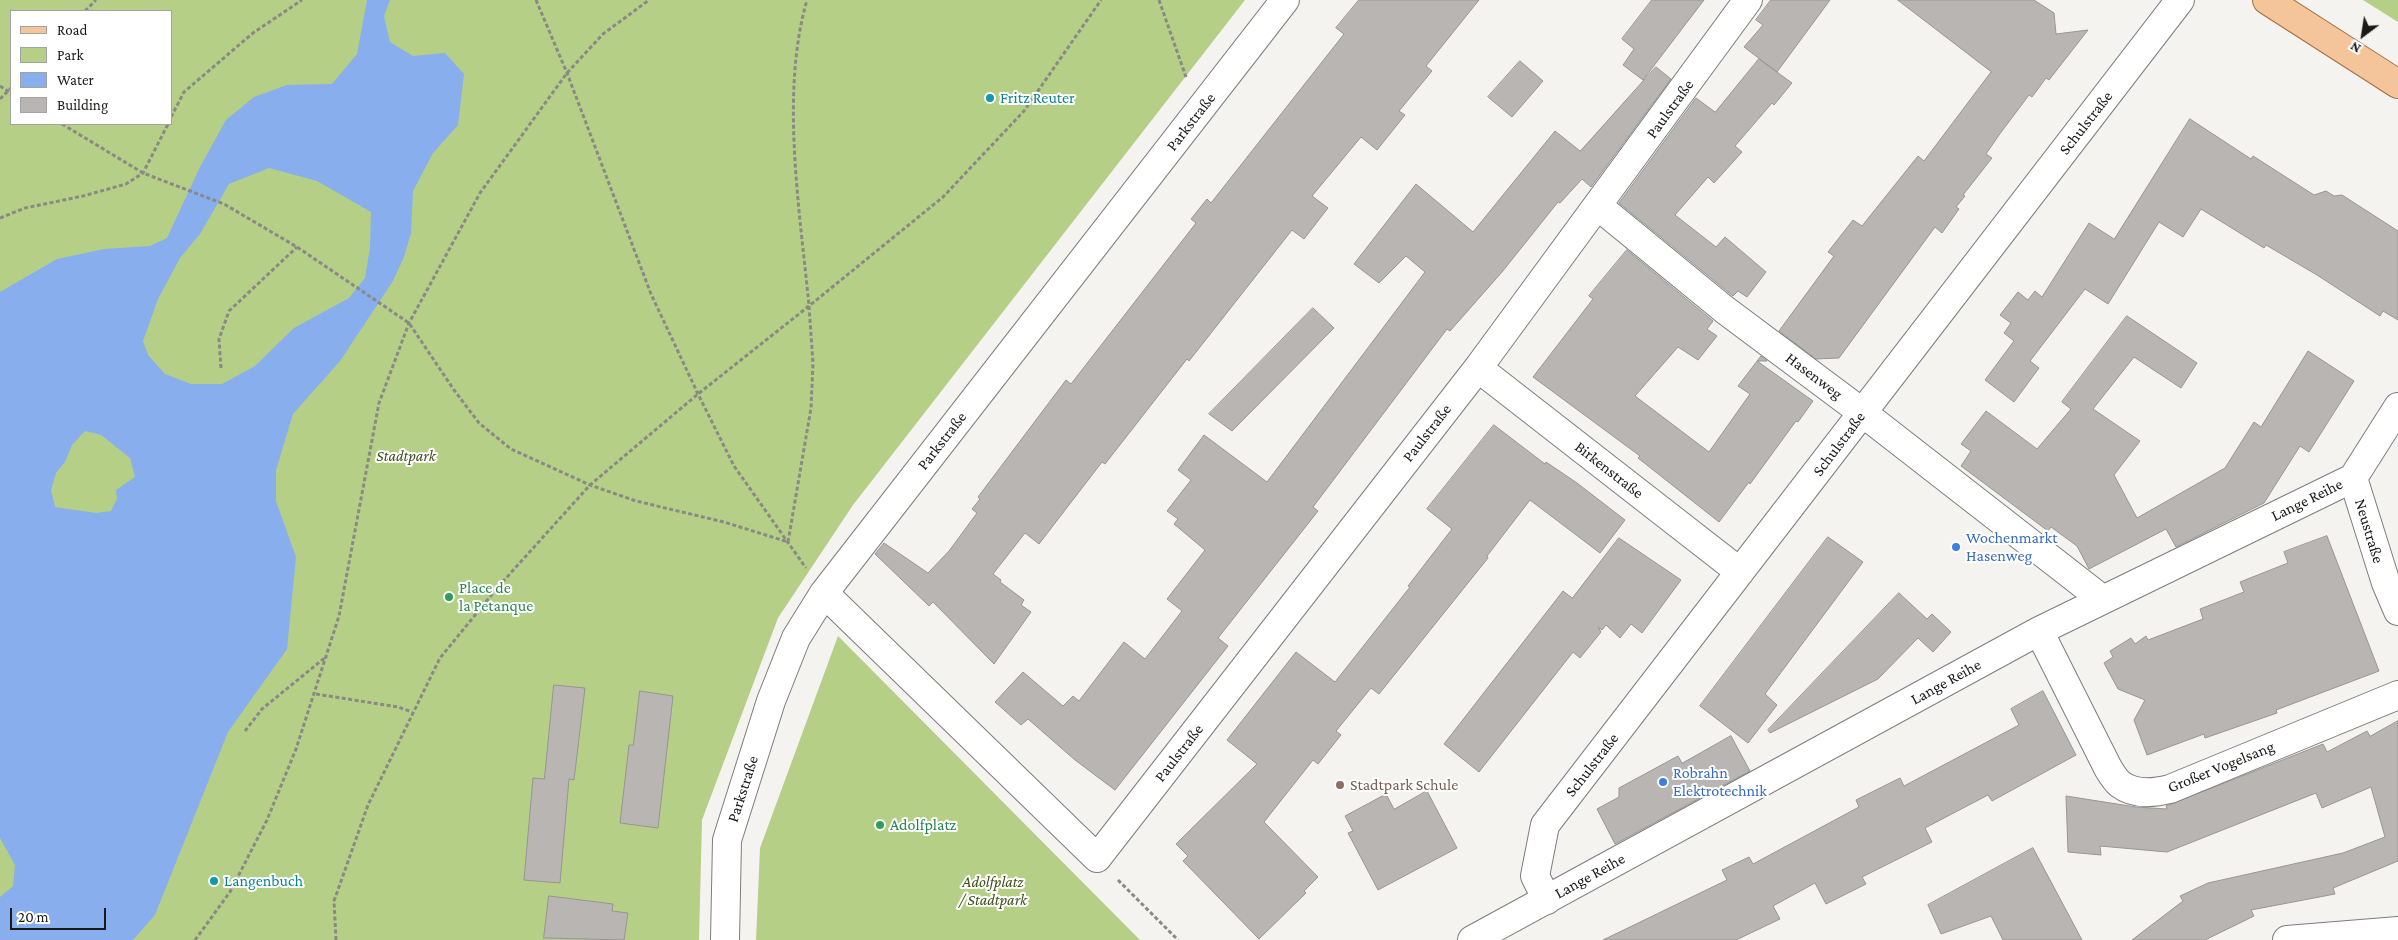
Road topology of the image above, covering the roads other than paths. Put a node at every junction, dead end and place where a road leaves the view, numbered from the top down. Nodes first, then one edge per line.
1 (1285, 0) edge
2 (1748, 0) edge
3 (2180, 0) edge
4 (2267, 0) edge
5 (2398, 84) edge
6 (1598, 206) junction
7 (1478, 368) junction
8 (2398, 407) edge
9 (1863, 412) junction
10 (2353, 478) junction
11 (1740, 572) junction
12 (824, 593) junction
13 (2102, 599) junction
14 (2398, 611) edge
15 (2038, 631) junction
16 (2398, 695) edge
17 (1547, 900) junction
18 (2398, 931) edge
19 (725, 940) edge
20 (1472, 940) edge
21 (2287, 940) edge

1 - 12 street, Parkstraße
2 - 6 street, Paulstraße
3 - 9 street, Schulstraße
4 - 5 main road
6 - 7 street, Paulstraße
6 - 9 street, Hasenweg
7 - 11 street, Birkenstraße
7 - 12 street, Paulstraße
8 - 10 street, Lange Reihe
9 - 11 street, Schulstraße
9 - 13 street, Hasenweg
10 - 13 street, Lange Reihe
10 - 14 street, Neustraße
11 - 17 street, Schulstraße
12 - 19 street, Parkstraße
13 - 15 street, Lange Reihe
15 - 16 street, Großer Vogelsang
15 - 17 street, Lange Reihe
17 - 20 street, Lange Reihe
18 - 21 street

